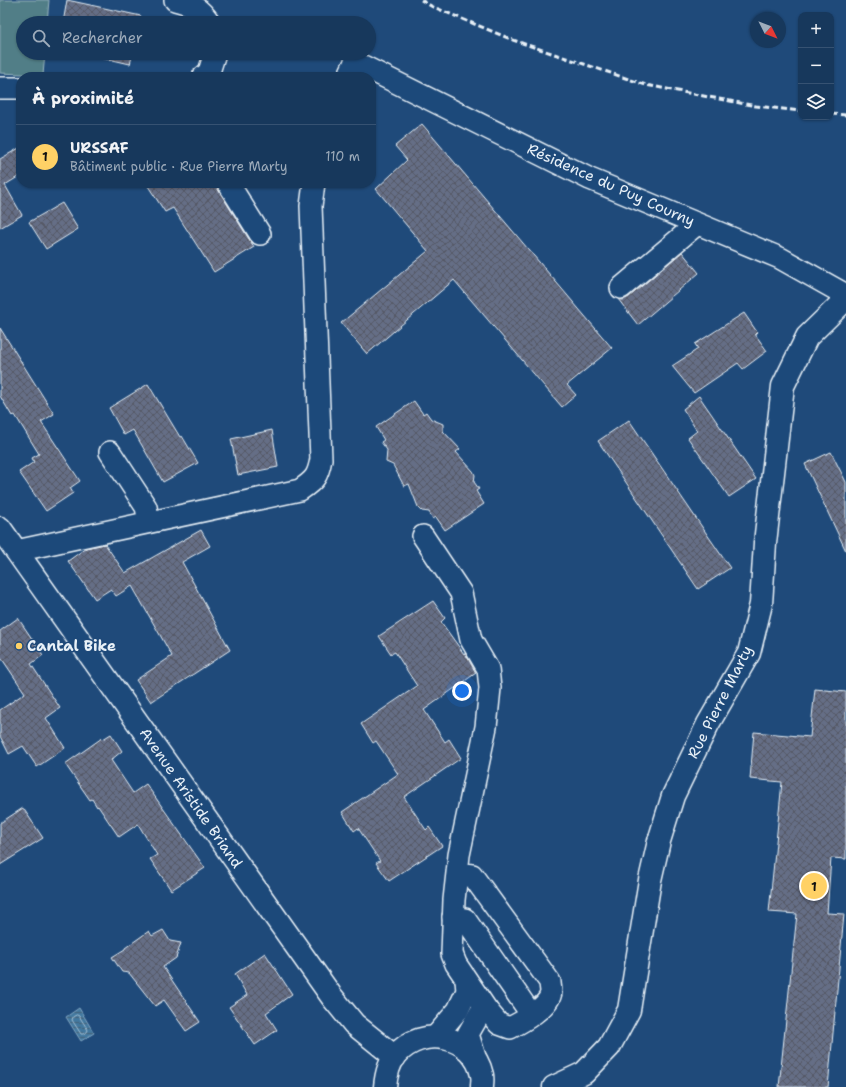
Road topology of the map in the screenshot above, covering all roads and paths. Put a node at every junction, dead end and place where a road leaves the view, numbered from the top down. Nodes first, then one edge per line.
1 (175, 0) edge
2 (205, 16) edge
3 (213, 60) edge
4 (209, 72) edge
5 (376, 81) edge
6 (0, 88) edge
7 (16, 88) edge
8 (231, 188) edge
9 (313, 188) edge
10 (697, 224) junction
11 (260, 234) dead end
12 (620, 288) dead end
13 (846, 295) edge
14 (846, 298) edge
15 (110, 452) dead end
16 (149, 522) junction
17 (0, 528) edge
18 (423, 536) dead end
19 (16, 551) junction
20 (457, 873) junction
21 (453, 917) junction
22 (466, 980) junction
23 (486, 1010) junction
24 (531, 1014) junction
25 (436, 1036) junction
26 (395, 1056) junction
27 (476, 1060) junction
28 (385, 1087) edge
29 (482, 1087) edge
30 (554, 1087) edge

1 - 2 street
3 - 4 street
5 - 10 street, Résidence du Puy Courny
6 - 7 street
8 - 11 street
9 - 16 street
10 - 12 street
10 - 13 street, Résidence du Puy Courny
14 - 30 main road, Rue Pierre Marty
15 - 16 street
16 - 19 street
17 - 19 main road, Avenue Aristide Briand
18 - 20 street
19 - 26 main road, Avenue Aristide Briand
20 - 21 street
20 - 24 street
21 - 22 street
21 - 24 street
22 - 23 street
22 - 25 street
23 - 24 street
23 - 27 street
25 - 26 main road
25 - 27 main road
26 - 28 main road
27 - 29 main road

